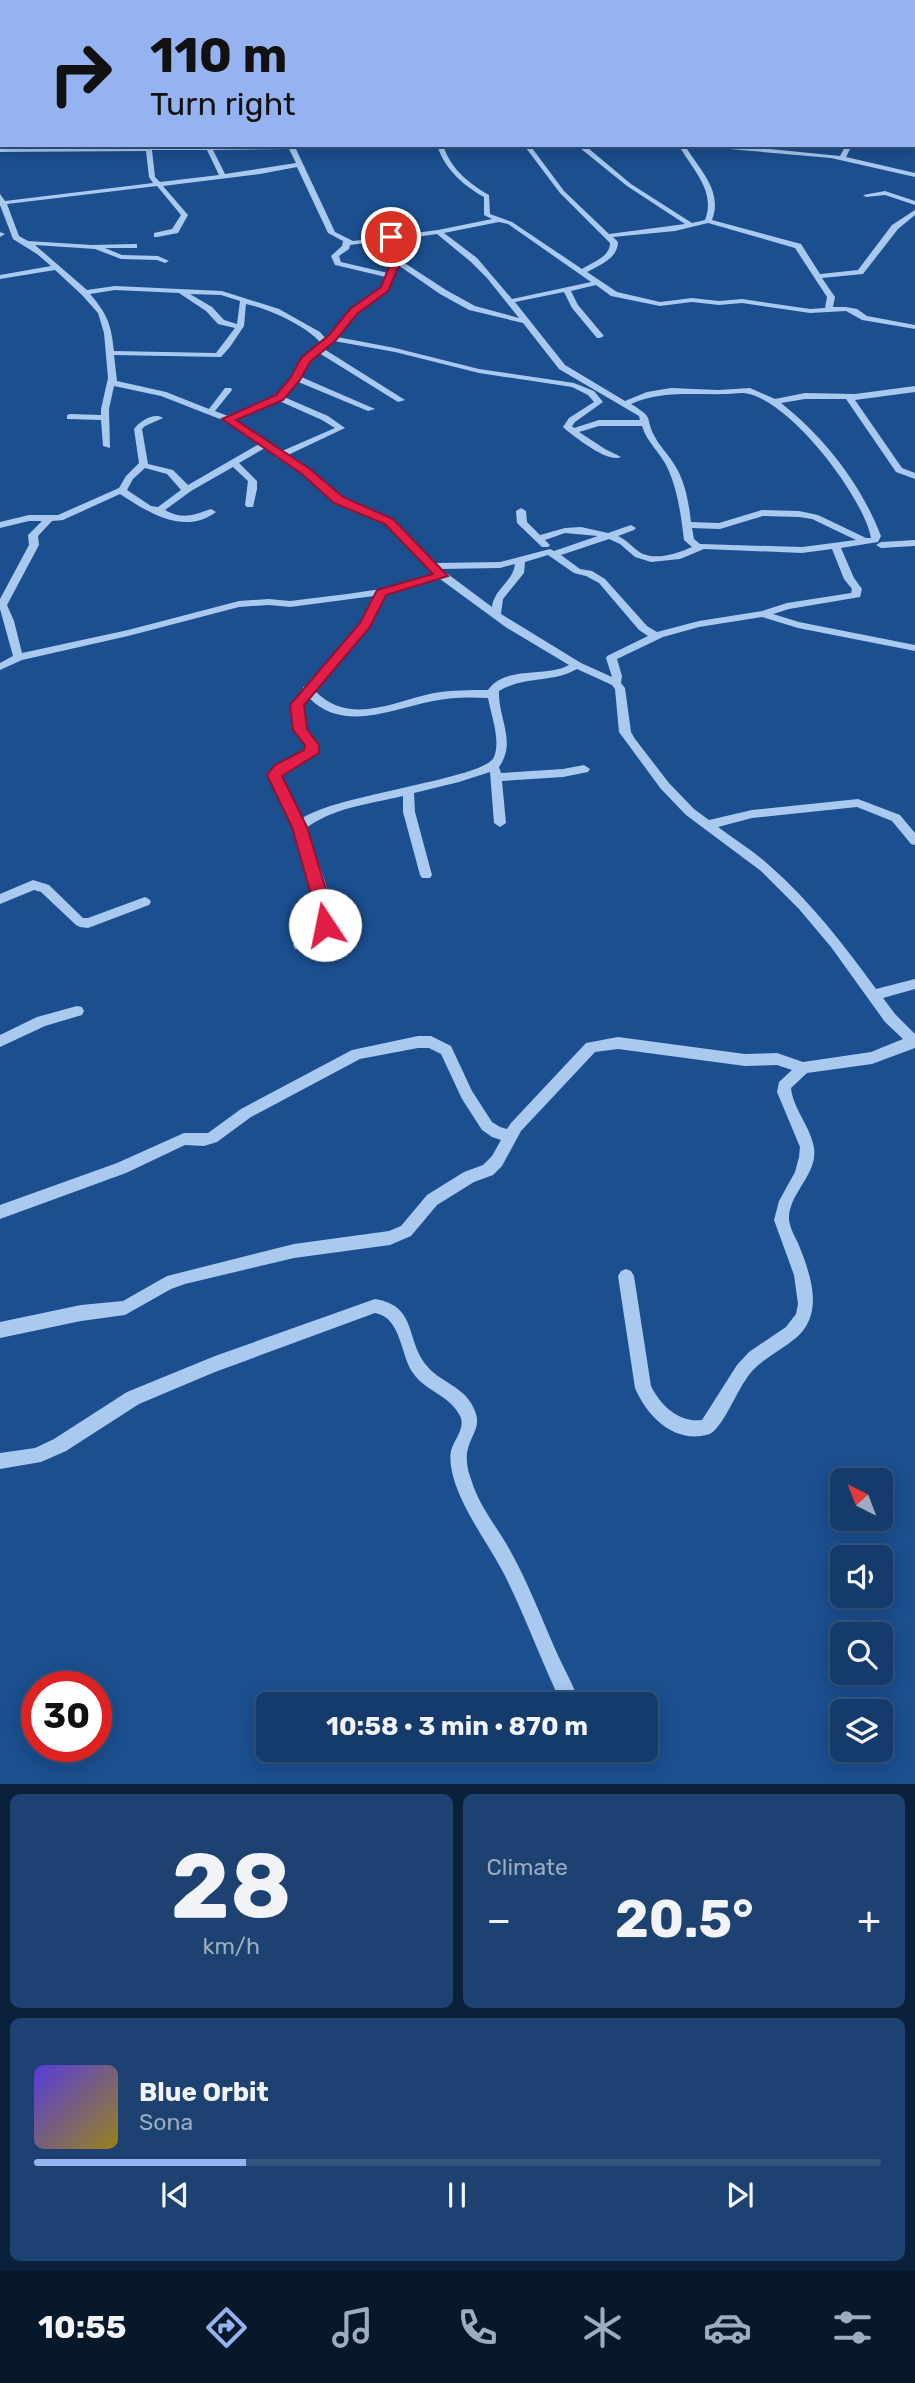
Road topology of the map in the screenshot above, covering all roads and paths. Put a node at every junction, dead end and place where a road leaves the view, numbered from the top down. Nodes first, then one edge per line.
1 (190, 147) edge
2 (263, 147) edge
3 (324, 147) edge
4 (440, 147) edge
5 (531, 147) edge
6 (583, 147) edge
7 (684, 147) joint
8 (722, 147) edge
9 (848, 147) edge
10 (292, 148) junction
11 (149, 149) junction
12 (0, 150) edge
13 (210, 150) junction
14 (842, 158) junction
15 (300, 164) junction
16 (222, 175) junction
17 (915, 175) edge
18 (158, 184) junction
19 (866, 195) dead end
20 (1, 200) edge
21 (915, 203) edge
22 (915, 212) edge
23 (497, 220) junction
24 (708, 221) junction
25 (692, 226) junction
26 (438, 232) junction
27 (3, 234) edge
28 (157, 235) dead end
29 (607, 236) junction
30 (391, 237) junction
31 (346, 242) junction
32 (26, 243) junction
33 (91, 246) junction
34 (134, 246) dead end
35 (396, 260) junction
36 (165, 261) dead end
37 (57, 267) junction
38 (583, 272) junction
39 (390, 276) junction
40 (818, 276) junction
41 (0, 277) edge
42 (596, 283) junction
43 (566, 288) junction
44 (85, 293) junction
45 (182, 293) junction
46 (244, 301) junction
47 (511, 301) junction
48 (829, 310) junction
49 (527, 322) junction
50 (238, 327) junction
51 (915, 327) edge
52 (600, 336) dead end
53 (326, 343) junction
54 (110, 353) junction
55 (562, 367) junction
56 (296, 378) junction
57 (532, 379) junction
58 (111, 380) junction
59 (915, 389) edge
60 (228, 390) dead end
61 (848, 396) junction
62 (279, 398) junction
63 (401, 400) dead end
64 (773, 402) junction
65 (625, 404) junction
66 (370, 409) dead end
67 (211, 411) junction
68 (70, 417) dead end
69 (104, 418) junction
70 (159, 418) dead end
71 (228, 419) junction
72 (647, 423) junction
73 (572, 431) junction
74 (264, 445) junction
75 (107, 446) dead end
76 (279, 456) junction
77 (617, 457) dead end
78 (234, 463) junction
79 (143, 465) junction
80 (915, 476) edge
81 (187, 490) junction
82 (122, 491) junction
83 (250, 505) dead end
84 (158, 510) junction
85 (521, 511) dead end
86 (211, 512) dead end
87 (49, 519) junction
88 (0, 524) edge
89 (688, 525) junction
90 (631, 528) dead end
91 (608, 535) junction
92 (540, 539) junction
93 (868, 541) junction
94 (915, 543) edge
95 (835, 545) junction
96 (881, 545) dead end
97 (697, 546) junction
98 (551, 553) junction
99 (520, 561) junction
100 (432, 566) junction
101 (442, 576) junction
102 (381, 593) junction
103 (1, 603) edge
104 (496, 613) junction
105 (762, 614) junction
106 (659, 635) junction
107 (915, 648) edge
108 (19, 657) junction
109 (577, 666) junction
110 (0, 667) edge
111 (617, 683) junction
112 (307, 690) junction
113 (493, 694) junction
114 (584, 769) dead end
115 (495, 771) junction
116 (408, 790) junction
117 (500, 823) dead end
118 (708, 825) junction
119 (300, 827) junction
120 (915, 841) edge
121 (426, 875) dead end
122 (0, 899) edge
123 (145, 902) dead end
124 (299, 945) dead end
125 (915, 984) edge
126 (873, 995) junction
127 (77, 1011) dead end
128 (0, 1041) edge
129 (915, 1041) edge
130 (803, 1068) junction
131 (512, 1136) junction
132 (0, 1212) edge
133 (626, 1276) dead end
134 (0, 1330) edge
135 (0, 1461) edge
136 (566, 1692) edge

1 - 11 street
1 - 13 street
2 - 10 street
2 - 13 street
3 - 10 street
4 - 23 street
5 - 29 street
6 - 7 street
6 - 25 street
7 - 24 street
8 - 14 street
9 - 14 street
10 - 15 street
11 - 12 street
11 - 18 street
13 - 16 street
14 - 17 street
15 - 16 street
15 - 31 street
16 - 18 street
18 - 20 street
18 - 28 street
19 - 21 street
20 - 27 street
22 - 40 street
23 - 26 street
23 - 38 street
24 - 25 street
24 - 40 street
25 - 29 street
26 - 30 street
26 - 47 street
27 - 32 street
29 - 38 street
30 - 31 street
30 - 35 street
31 - 39 street
32 - 33 street
32 - 37 street
33 - 34 street
33 - 36 street
35 - 39 street
35 - 49 street
37 - 41 street
37 - 44 street
38 - 42 street
39 - 53 street
40 - 48 street
42 - 43 street
42 - 48 street
43 - 47 street
43 - 52 street
44 - 45 street
44 - 54 street
45 - 46 street
45 - 50 street
46 - 50 street
46 - 53 street
47 - 49 street
48 - 51 street
49 - 55 street
50 - 54 street
53 - 56 street
53 - 57 street
53 - 63 street
54 - 58 street
55 - 57 street
55 - 65 street
56 - 62 street
56 - 66 street
57 - 73 street
58 - 67 street
58 - 69 street
59 - 61 street
60 - 67 street
61 - 64 street
61 - 80 street
62 - 71 street
62 - 76 street
64 - 65 street
64 - 93 street
65 - 72 street
67 - 71 street
68 - 69 street
69 - 75 street
70 - 79 street
71 - 74 street
72 - 73 street
72 - 89 street
73 - 77 street
74 - 76 street
74 - 78 street
76 - 100 street
78 - 81 street
78 - 83 street
79 - 81 street
79 - 82 street
81 - 84 street
82 - 84 street
82 - 87 street
84 - 86 street
85 - 92 street
87 - 88 street
87 - 103 street
89 - 93 street
89 - 97 street
90 - 91 street
91 - 92 street
91 - 97 street
91 - 98 street
92 - 98 street
93 - 95 street
94 - 96 street
95 - 97 street
95 - 105 street
98 - 99 street
98 - 106 street
99 - 100 street
99 - 104 street
100 - 101 street
101 - 102 street
101 - 104 street
102 - 108 street
102 - 112 street
103 - 108 street
104 - 109 street
105 - 106 street
105 - 107 street
106 - 111 street
108 - 110 street
109 - 111 street
109 - 113 street
111 - 118 street
112 - 113 street
112 - 119 street
113 - 115 street
114 - 115 street
115 - 116 street
115 - 117 street
116 - 119 street
116 - 121 street
118 - 120 street
118 - 126 street
119 - 124 street
122 - 123 street
125 - 126 street
126 - 129 street
127 - 128 street
129 - 130 street
130 - 131 street
130 - 133 street
131 - 132 street
131 - 134 street
135 - 136 street

